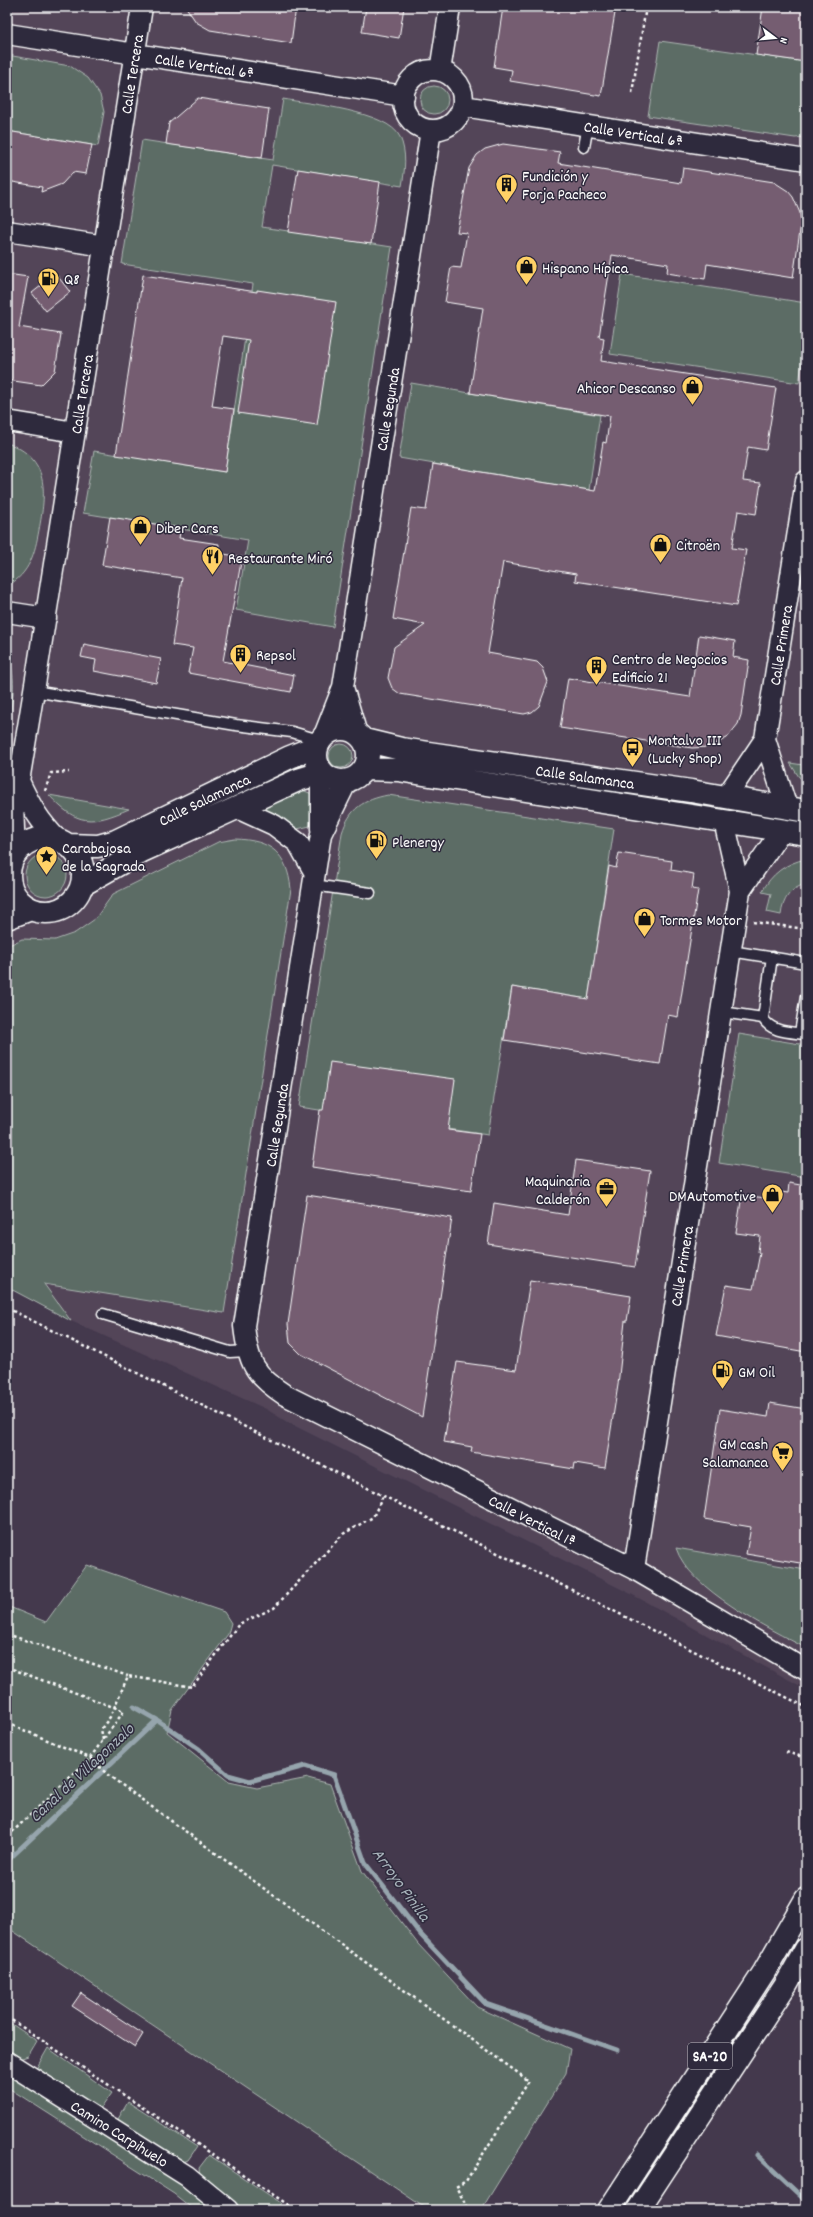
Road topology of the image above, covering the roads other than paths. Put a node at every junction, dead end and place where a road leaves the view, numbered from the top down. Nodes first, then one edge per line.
1 (142, 7) edge
2 (450, 7) edge
3 (7, 34) edge
4 (135, 54) junction
5 (440, 71) junction
6 (404, 96) junction
7 (462, 106) junction
8 (588, 125) junction
9 (431, 130) junction
10 (584, 147) dead end
11 (806, 160) edge
12 (7, 231) edge
13 (105, 246) junction
14 (7, 421) edge
15 (75, 432) junction
16 (806, 481) edge
17 (7, 612) edge
18 (46, 618) junction
19 (343, 687) junction
20 (34, 691) junction
21 (360, 735) junction
22 (765, 739) junction
23 (320, 740) junction
24 (364, 769) junction
25 (321, 773) junction
26 (19, 781) junction
27 (347, 781) junction
28 (726, 798) junction
29 (239, 808) junction
30 (796, 809) edge
31 (724, 821) junction
32 (781, 831) junction
33 (320, 834) junction
34 (806, 834) edge
35 (63, 843) junction
36 (11, 870) edge
37 (314, 879) junction
38 (82, 884) junction
39 (740, 891) junction
40 (370, 893) dead end
41 (31, 909) junction
42 (7, 918) edge
43 (731, 951) junction
44 (772, 957) junction
45 (806, 963) edge
46 (806, 997) edge
47 (722, 1012) junction
48 (763, 1018) junction
49 (803, 1033) edge
50 (102, 1314) dead end
51 (247, 1351) junction
52 (258, 1374) joint
53 (634, 1569) junction
54 (806, 1670) edge
55 (806, 1899) edge
56 (806, 1949) edge
57 (7, 2062) edge
58 (228, 2210) edge
59 (608, 2210) edge
60 (638, 2210) edge

1 - 4 street, Calle Tercera
2 - 5 street
3 - 4 street, Calle Vertical 6ª
4 - 6 street, Calle Vertical 6ª
4 - 13 street, Calle Tercera
5 - 6 street
5 - 7 street
6 - 9 street
7 - 8 street, Calle Vertical 6ª
7 - 9 street
8 - 10 lane
8 - 11 street, Calle Vertical 6ª
9 - 19 street, Calle Segunda
12 - 13 street
13 - 15 street, Calle Tercera
14 - 15 street
15 - 18 street, Calle Tercera
16 - 22 street, Calle Primera
17 - 18 street
18 - 20 street, Calle Tercera
19 - 21 street, Calle Segunda
19 - 23 street, Calle Segunda
20 - 23 lane
20 - 26 street, Calle Tercera
21 - 23 main road
21 - 24 main road
21 - 28 main road, Calle Salamanca
22 - 28 street, Calle Primera
22 - 30 street, Calle Primera
23 - 25 main road
23 - 35 main road, Calle Salamanca
24 - 27 main road
24 - 31 main road, Calle Salamanca
25 - 27 main road
25 - 29 main road, Calle Salamanca
25 - 33 street, Calle Segunda
26 - 35 street
26 - 36 street, Calle Tercera
27 - 33 street, Calle Segunda
28 - 30 main road, Calle Salamanca
29 - 37 street
29 - 38 main road, Calle Salamanca
31 - 32 main road, Calle Salamanca
31 - 39 street, Calle Primera
32 - 34 main road, Calle Salamanca
32 - 39 street, Calle Primera
33 - 37 street, Calle Segunda
35 - 36 main road
35 - 38 main road
36 - 41 main road
37 - 40 lane
37 - 51 street, Calle Segunda
38 - 41 main road
39 - 43 street, Calle Primera
41 - 42 main road
43 - 44 lane
43 - 47 street, Calle Primera
44 - 45 lane
44 - 48 lane
46 - 49 lane
47 - 48 lane
47 - 53 street, Calle Primera
48 - 49 lane
50 - 51 lane
51 - 52 street, Calle Segunda
52 - 53 street, Calle Vertical 1ª
53 - 54 street, Calle Vertical 1ª
55 - 59 main road, SA-20
56 - 60 main road, SA-20
57 - 58 street, Camino Carpihuelo

